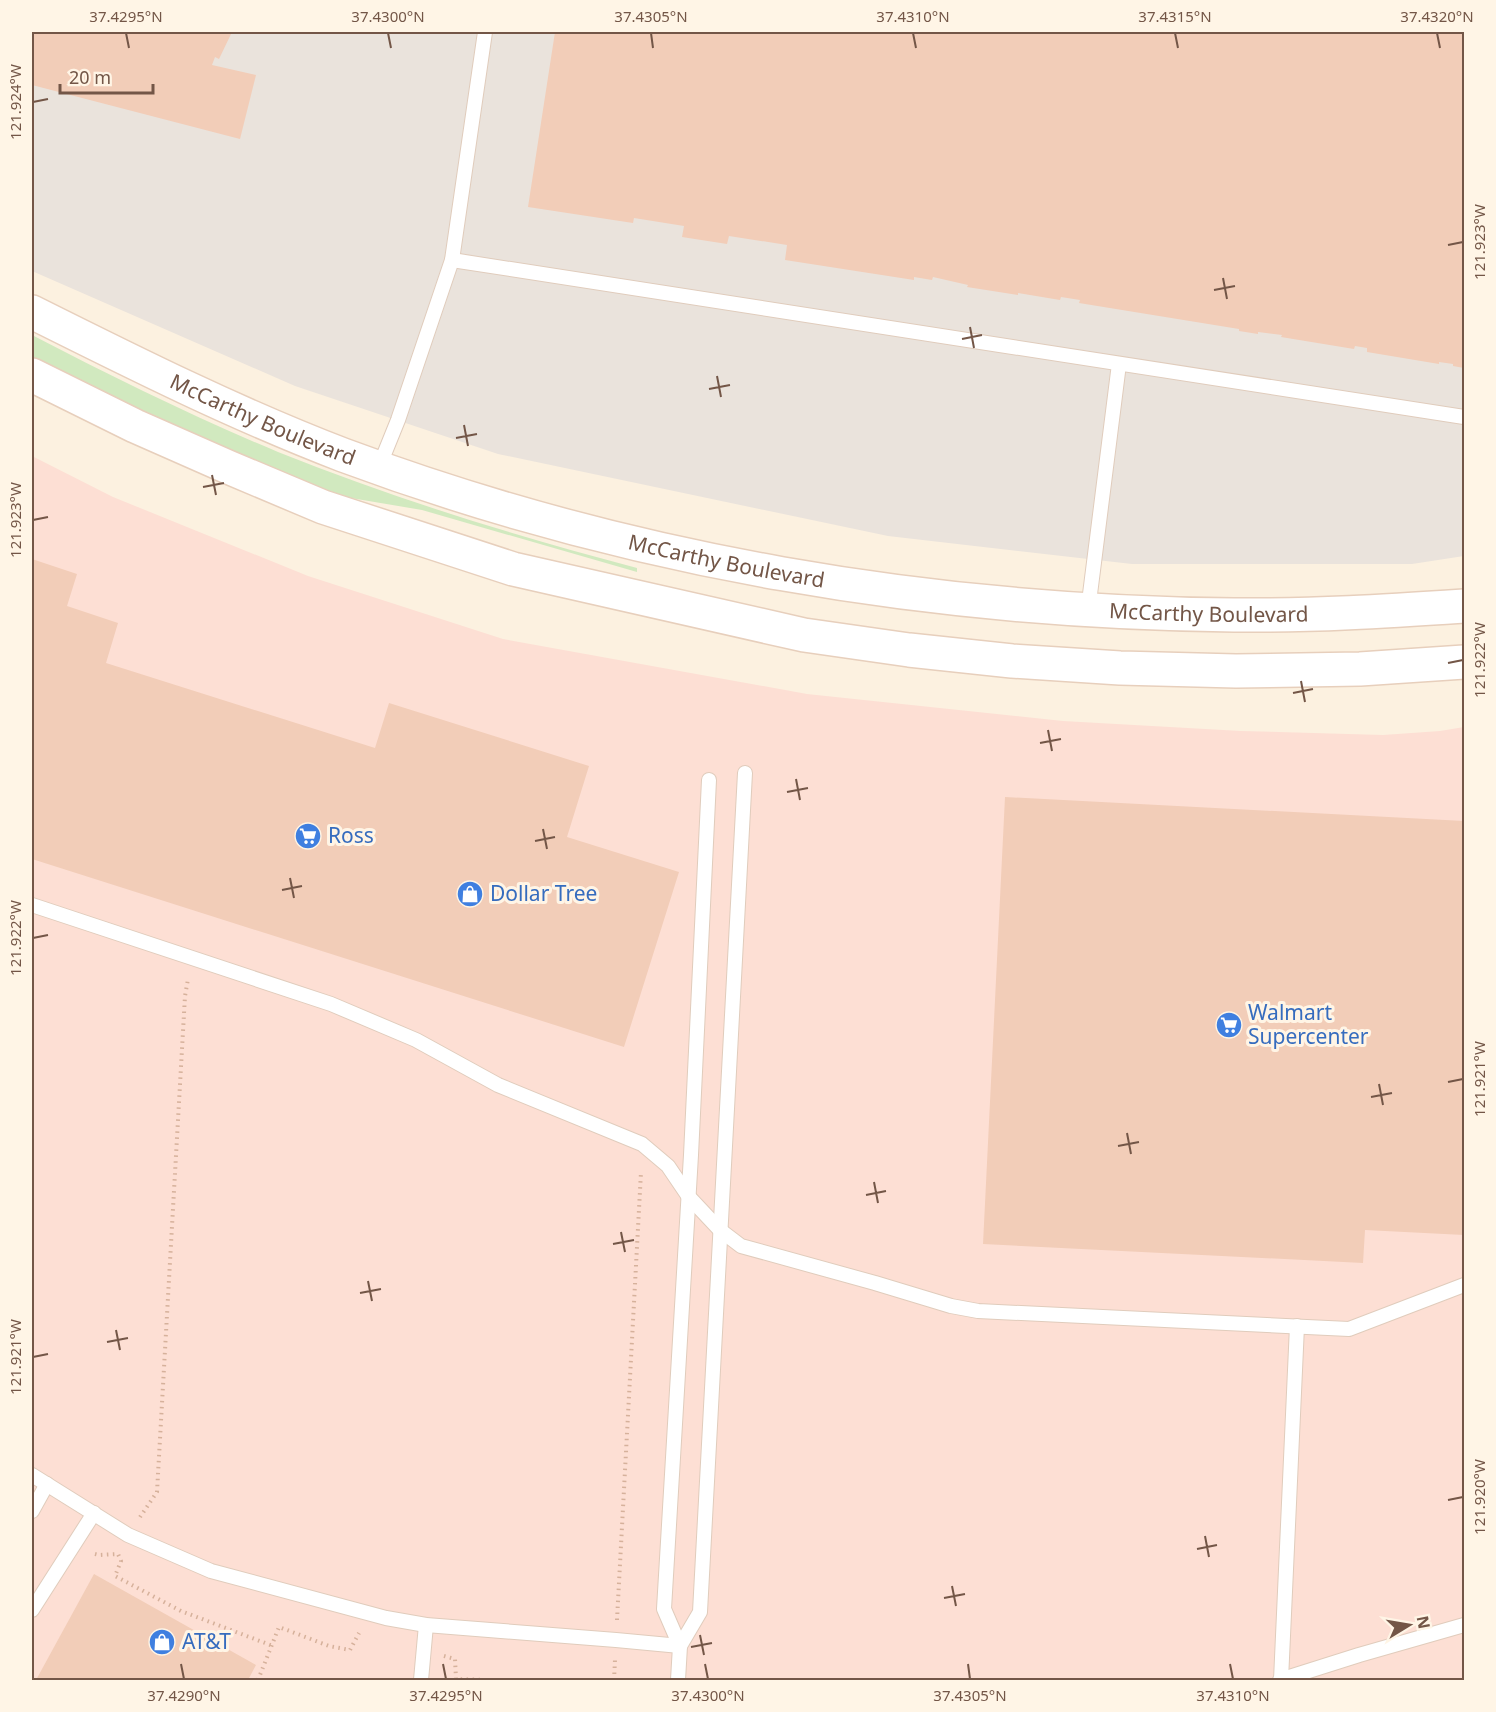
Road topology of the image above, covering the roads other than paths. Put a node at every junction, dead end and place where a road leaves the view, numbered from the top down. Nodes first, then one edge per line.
1 (485, 32) edge
2 (452, 260) junction
3 (32, 312) edge
4 (1119, 364) junction
5 (32, 375) edge
6 (1464, 417) edge
7 (379, 467) junction
8 (1464, 606) edge
9 (1088, 610) junction
10 (1464, 662) edge
11 (745, 773) dead end
12 (709, 780) dead end
13 (32, 906) edge
14 (689, 1197) junction
15 (720, 1230) junction
16 (1464, 1286) edge
17 (1298, 1326) junction
18 (32, 1475) edge
19 (46, 1484) junction
20 (32, 1511) edge
21 (94, 1514) junction
22 (32, 1610) edge
23 (426, 1625) junction
24 (1464, 1625) edge
25 (680, 1646) junction
26 (421, 1680) edge
27 (678, 1680) edge
28 (1280, 1680) edge

1 - 2 lane
2 - 4 lane
2 - 7 lane
3 - 7 main road, McCarthy Boulevard
4 - 6 lane
4 - 9 lane
5 - 10 main road
7 - 9 main road, McCarthy Boulevard
8 - 9 main road, McCarthy Boulevard
11 - 15 lane
12 - 14 lane
13 - 14 lane
14 - 15 lane
14 - 25 lane
15 - 17 lane
15 - 25 lane
16 - 17 lane
17 - 28 lane
18 - 19 lane
19 - 20 lane
19 - 21 lane
21 - 22 lane
21 - 23 lane
23 - 25 lane
23 - 26 lane
24 - 28 lane
25 - 27 lane

